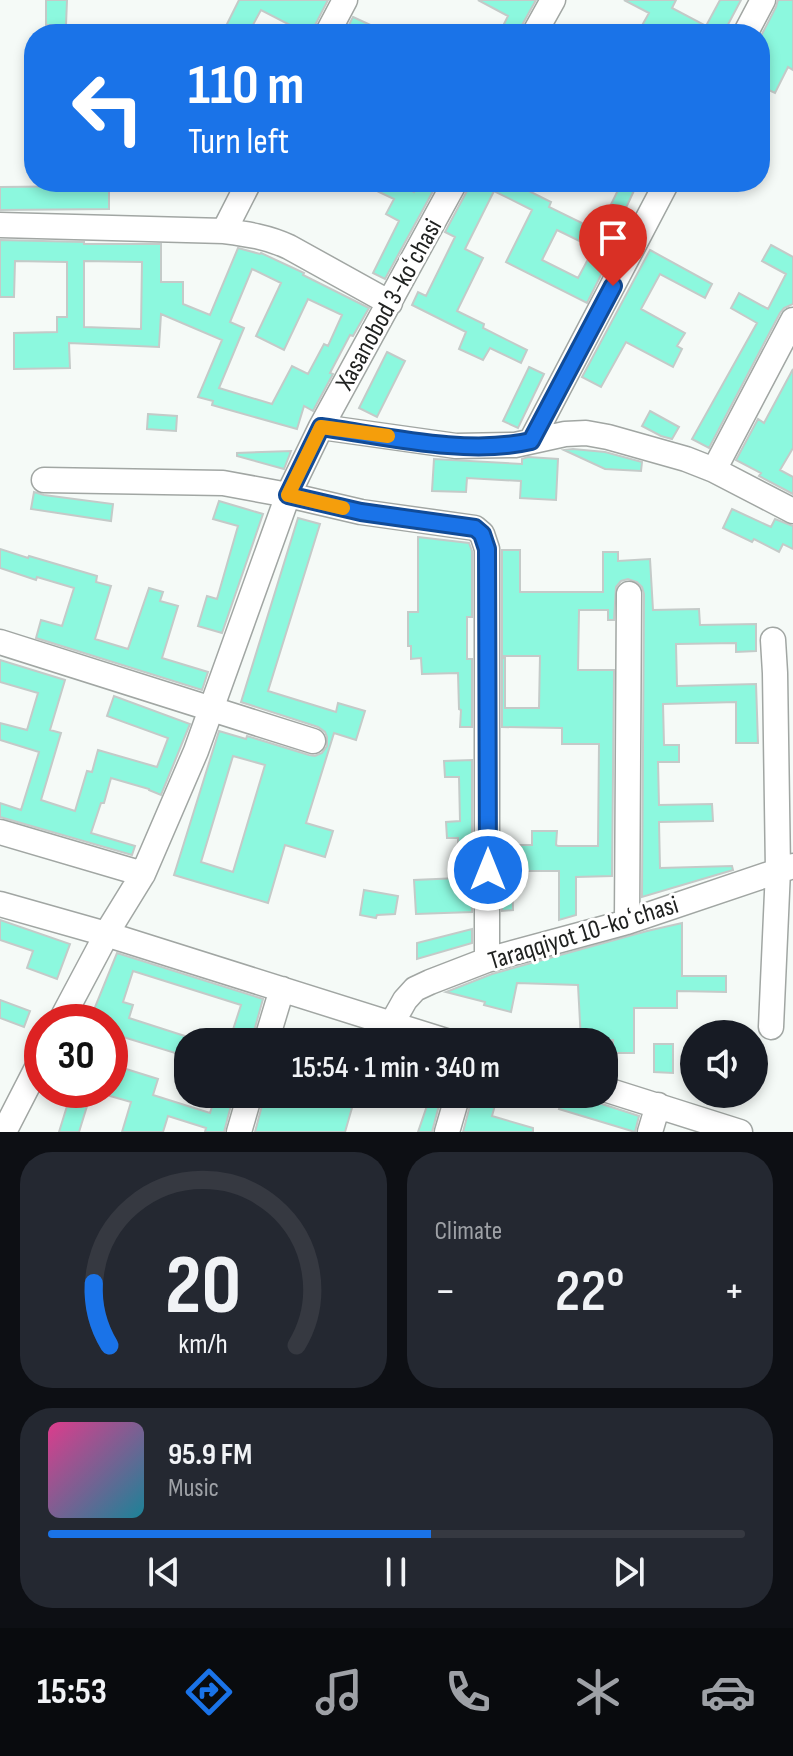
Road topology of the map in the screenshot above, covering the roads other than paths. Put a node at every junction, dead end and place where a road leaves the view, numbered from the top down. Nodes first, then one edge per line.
1 (345, 0) edge
2 (553, 0) edge
3 (763, 0) edge
4 (332, 24) edge
5 (540, 24) edge
6 (750, 24) edge
7 (244, 192) edge
8 (450, 192) edge
9 (662, 192) edge
10 (0, 225) edge
11 (224, 231) junction
12 (390, 303) junction
13 (793, 320) edge
14 (321, 427) junction
15 (531, 441) junction
16 (714, 470) junction
17 (44, 480) dead end
18 (288, 495) junction
19 (793, 511) edge
20 (629, 594) dead end
21 (773, 640) dead end
22 (0, 642) edge
23 (211, 708) junction
24 (313, 741) dead end
25 (0, 832) edge
26 (785, 868) edge
27 (143, 874) junction
28 (0, 904) edge
29 (627, 922) junction
30 (106, 934) junction
31 (487, 960) junction
32 (282, 989) junction
33 (69, 1004) edge
34 (394, 1025) junction
35 (771, 1027) dead end
36 (270, 1028) edge
37 (404, 1028) edge
38 (24, 1093) edge
39 (618, 1093) edge
40 (658, 1105) junction
41 (246, 1108) edge
42 (454, 1108) edge
43 (4, 1132) edge
44 (239, 1132) edge
45 (447, 1132) edge
46 (650, 1132) edge
47 (740, 1132) edge

1 - 4 street
2 - 5 street
3 - 6 street
7 - 11 street
8 - 12 street, Xasanobod 3-koʻchasi
9 - 15 street
10 - 11 street
11 - 12 street
12 - 14 street, Xasanobod 3-koʻchasi
13 - 16 street
14 - 15 street
14 - 18 street, Xasanobod 3-koʻchasi
15 - 16 street
16 - 19 street
17 - 18 street
18 - 23 street, Xasanobod 3-koʻchasi
18 - 31 street
20 - 29 street
21 - 26 street
22 - 23 street
23 - 24 street
23 - 27 street, Xasanobod 3-koʻchasi
25 - 27 street
26 - 29 street, Taraqqiyot 10-koʻchasi
26 - 35 street
27 - 30 street, Xasanobod 3-koʻchasi
28 - 30 street
29 - 31 street, Taraqqiyot 10-koʻchasi
30 - 32 street
30 - 33 street, Xasanobod 3-koʻchasi
31 - 34 street, Taraqqiyot 10-koʻchasi
32 - 34 street
32 - 36 street
34 - 37 street
38 - 43 street
39 - 40 street
40 - 46 street
40 - 47 street
41 - 44 street
42 - 45 street

